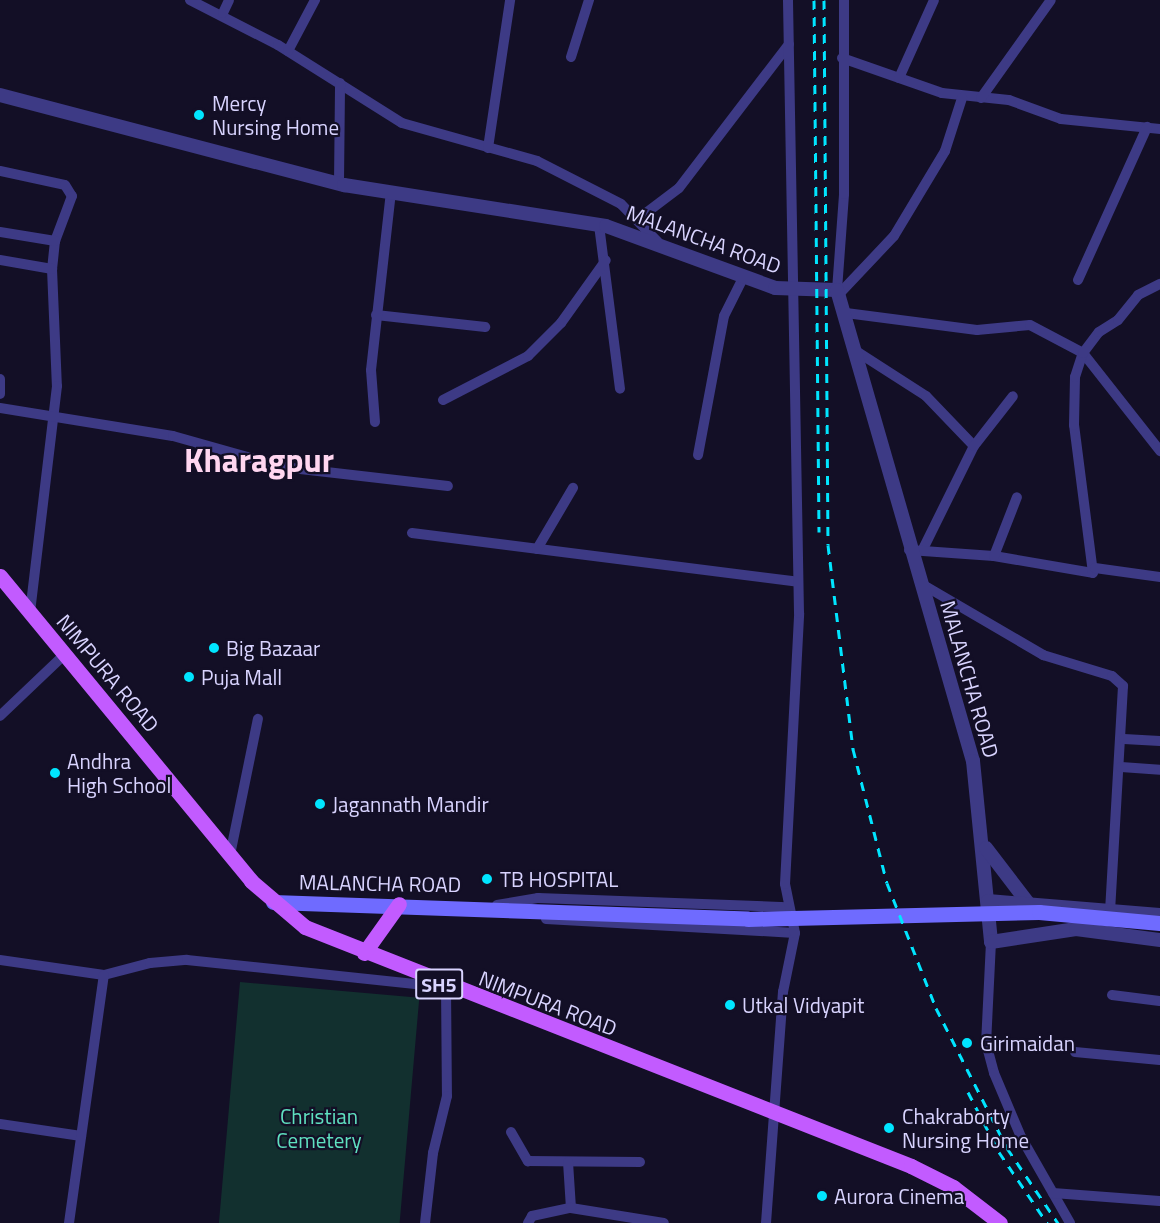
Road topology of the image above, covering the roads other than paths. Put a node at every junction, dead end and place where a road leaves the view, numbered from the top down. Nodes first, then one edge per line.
1 (190, 0) edge
2 (229, 0) edge
3 (315, 0) edge
4 (510, 0) edge
5 (589, 0) edge
6 (788, 0) edge
7 (844, 0) edge
8 (934, 0) edge
9 (1051, 0) edge
10 (223, 14) junction
11 (789, 44) junction
12 (288, 51) junction
13 (571, 57) dead end
14 (842, 58) junction
15 (899, 78) junction
16 (340, 83) junction
17 (0, 95) edge
18 (962, 98) junction
19 (981, 98) junction
20 (1156, 126) edge
21 (488, 148) junction
22 (0, 171) edge
23 (339, 183) junction
24 (391, 192) junction
25 (638, 219) junction
26 (599, 225) junction
27 (0, 232) edge
28 (55, 242) junction
29 (658, 242) junction
30 (0, 260) edge
31 (606, 260) junction
32 (52, 269) junction
33 (744, 276) junction
34 (1078, 280) dead end
35 (1160, 284) edge
36 (794, 291) junction
37 (839, 291) junction
38 (846, 314) junction
39 (376, 315) junction
40 (485, 327) dead end
41 (856, 351) junction
42 (1083, 353) junction
43 (0, 379) edge
44 (620, 389) dead end
45 (0, 394) edge
46 (1013, 396) dead end
47 (443, 400) dead end
48 (0, 408) edge
49 (54, 417) junction
50 (375, 422) dead end
51 (974, 446) junction
52 (1160, 451) edge
53 (698, 456) dead end
54 (448, 486) dead end
55 (573, 488) dead end
56 (1017, 497) dead end
57 (412, 534) dead end
58 (537, 549) junction
59 (916, 550) junction
60 (994, 556) junction
61 (1095, 568) junction
62 (0, 576) edge
63 (1160, 577) edge
64 (798, 582) junction
65 (920, 583) junction
66 (30, 612) junction
67 (65, 654) junction
68 (0, 716) edge
69 (258, 719) dead end
70 (1124, 738) junction
71 (1160, 741) edge
72 (1121, 767) junction
73 (1160, 770) edge
74 (985, 847) junction
75 (230, 855) junction
76 (273, 902) junction
77 (988, 902) junction
78 (1029, 903) junction
79 (399, 904) junction
80 (491, 906) junction
81 (787, 907) junction
82 (1110, 910) junction
83 (1160, 915) edge
84 (1160, 924) edge
85 (795, 933) junction
86 (1160, 940) edge
87 (991, 942) junction
88 (364, 954) junction
89 (0, 960) edge
90 (104, 975) junction
91 (446, 987) junction
92 (1112, 995) dead end
93 (1160, 1001) edge
94 (1075, 1052) dead end
95 (1160, 1060) edge
96 (772, 1112) junction
97 (0, 1124) edge
98 (511, 1132) dead end
99 (81, 1136) junction
100 (568, 1162) junction
101 (640, 1162) dead end
102 (1053, 1193) junction
103 (1160, 1202) edge
104 (571, 1208) junction
105 (611, 1217) edge
106 (69, 1223) edge
107 (425, 1223) edge
108 (528, 1223) edge
109 (664, 1223) edge
110 (766, 1223) edge
111 (1000, 1223) edge
112 (1070, 1223) edge

1 - 10 street
2 - 10 street
3 - 12 street
4 - 21 street
5 - 13 street
6 - 11 street
7 - 14 street
8 - 15 street
9 - 19 street
10 - 12 street
11 - 25 street
11 - 36 street
12 - 16 street
14 - 15 street
14 - 37 street
15 - 18 street
16 - 21 street
16 - 23 street
17 - 23 street, MALANCHA ROAD
18 - 19 street
18 - 37 street
19 - 20 street
20 - 34 street
21 - 25 street
22 - 28 street
23 - 24 street, MALANCHA ROAD
24 - 26 street, MALANCHA ROAD
24 - 39 street
25 - 29 street
26 - 29 street, MALANCHA ROAD
26 - 31 street
27 - 28 street
28 - 32 street
29 - 33 street, MALANCHA ROAD
30 - 32 street
31 - 44 street
31 - 47 street
32 - 49 street
33 - 36 street, MALANCHA ROAD
33 - 53 street
35 - 42 street
36 - 37 street, MALANCHA ROAD
36 - 64 street
37 - 38 street, MALANCHA ROAD
38 - 41 street, MALANCHA ROAD
38 - 42 street
39 - 40 street
39 - 50 street
41 - 51 street
41 - 59 street, MALANCHA ROAD
42 - 52 street
42 - 61 street
43 - 45 street
46 - 51 street
48 - 49 street
49 - 54 street
49 - 66 street
51 - 59 street
55 - 58 street
56 - 60 street
57 - 58 street
58 - 64 street
59 - 60 street
59 - 65 street, MALANCHA ROAD
60 - 61 street
61 - 63 street
62 - 66 main road, NIMPURA ROAD / SH5
64 - 81 street
65 - 70 street
65 - 74 street, MALANCHA ROAD
66 - 67 main road, NIMPURA ROAD / SH5
67 - 68 street
67 - 75 main road, NIMPURA ROAD / SH5
69 - 75 street
70 - 71 street
70 - 72 street
72 - 73 street
72 - 82 street
74 - 77 street, MALANCHA ROAD
74 - 78 street
75 - 76 main road, NIMPURA ROAD / SH5
76 - 79 main road, MALANCHA ROAD
76 - 88 main road, NIMPURA ROAD / SH5
77 - 78 street
77 - 87 street, MALANCHA ROAD
78 - 82 street
79 - 80 main road, MALANCHA ROAD
79 - 88 main road
80 - 81 street
80 - 84 main road, MALANCHA ROAD
80 - 85 street
81 - 85 street
82 - 83 street
85 - 96 street
86 - 87 street
87 - 102 street
88 - 91 main road, NIMPURA ROAD / SH5
89 - 90 street
90 - 91 street
90 - 99 street
91 - 96 main road, NIMPURA ROAD / SH5
91 - 107 street
92 - 93 street
94 - 95 street
96 - 110 street
96 - 111 main road, NIMPURA ROAD / SH5
97 - 99 street
98 - 100 street
99 - 106 street
100 - 101 street
100 - 104 street
102 - 103 street
102 - 112 street
104 - 105 street
104 - 108 street
105 - 109 street

